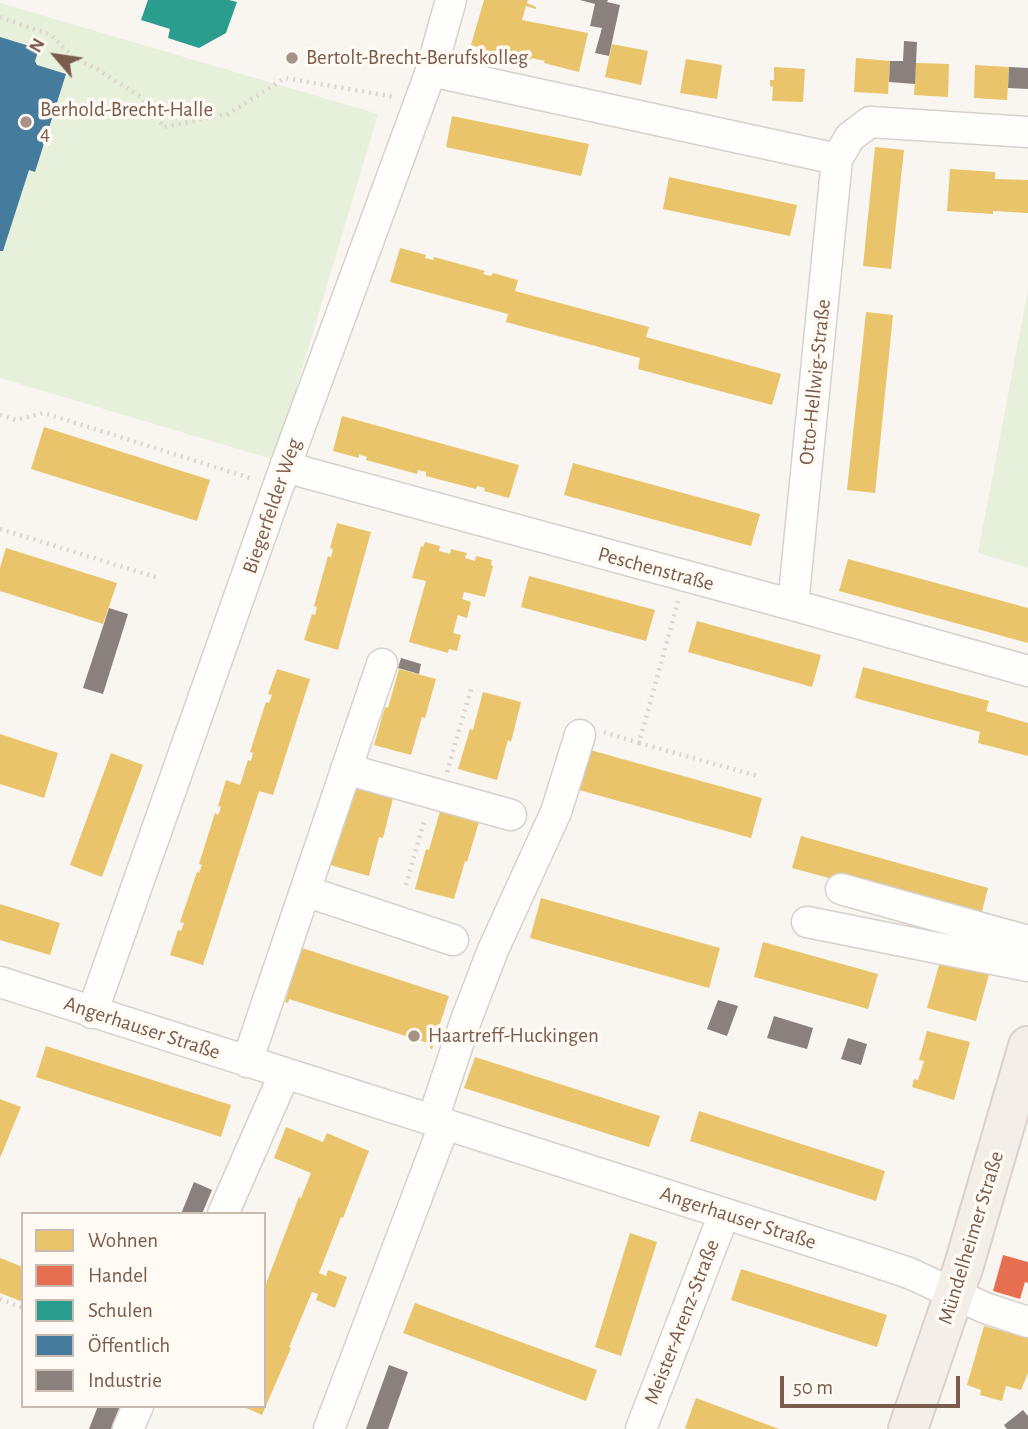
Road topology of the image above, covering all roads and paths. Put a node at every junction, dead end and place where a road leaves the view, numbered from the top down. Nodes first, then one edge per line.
1 (451, 0) edge
2 (0, 17) edge
3 (431, 71) junction
4 (419, 103) junction
5 (1028, 132) edge
6 (837, 159) junction
7 (0, 415) edge
8 (281, 477) junction
9 (0, 528) edge
10 (685, 577) junction
11 (159, 578) dead end
12 (793, 605) junction
13 (382, 664) dead end
14 (1028, 671) edge
15 (471, 689) dead end
16 (580, 734) joint
17 (639, 743) junction
18 (346, 769) junction
19 (758, 776) dead end
20 (436, 794) junction
21 (511, 816) dead end
22 (406, 885) dead end
23 (841, 890) dead end
24 (304, 891) junction
25 (807, 922) dead end
26 (453, 940) dead end
27 (1028, 941) edge
28 (1028, 966) edge
29 (0, 982) edge
30 (92, 1013) junction
31 (1028, 1046) edge
32 (247, 1062) junction
33 (285, 1073) junction
34 (439, 1121) junction
35 (224, 1212) edge
36 (724, 1214) junction
37 (954, 1294) junction
38 (0, 1299) edge
39 (21, 1307) edge
40 (1028, 1322) edge
41 (137, 1408) edge
42 (128, 1429) edge
43 (329, 1429) edge
44 (641, 1429) edge
45 (908, 1429) edge

1 - 3 street, Biegerfelder Weg
2 - 4 path
3 - 4 street, Biegerfelder Weg
3 - 6 street
4 - 8 street, Biegerfelder Weg
5 - 6 street
6 - 12 street, Otto-Hellwig-Straße
7 - 8 path
8 - 10 street, Peschenstraße
8 - 30 street, Biegerfelder Weg
9 - 11 path
10 - 12 street, Peschenstraße
10 - 17 path
12 - 14 street, Peschenstraße
13 - 18 street
15 - 20 path
16 - 17 path
16 - 34 street
17 - 19 path
18 - 20 street
18 - 24 street
20 - 21 street
20 - 22 path
23 - 27 street
24 - 26 street
24 - 32 street
25 - 28 street
29 - 30 street, Angerhauser Straße
30 - 32 street, Angerhauser Straße
31 - 37 main road, Mündelheimer Straße
32 - 33 street, Angerhauser Straße
33 - 34 street, Angerhauser Straße
33 - 35 street
34 - 36 street, Angerhauser Straße
34 - 43 street
36 - 37 street, Angerhauser Straße
36 - 44 street, Meister-Arenz-Straße
37 - 40 street, Angerhauser Straße
37 - 45 main road, Mündelheimer Straße
38 - 39 path
41 - 42 street

